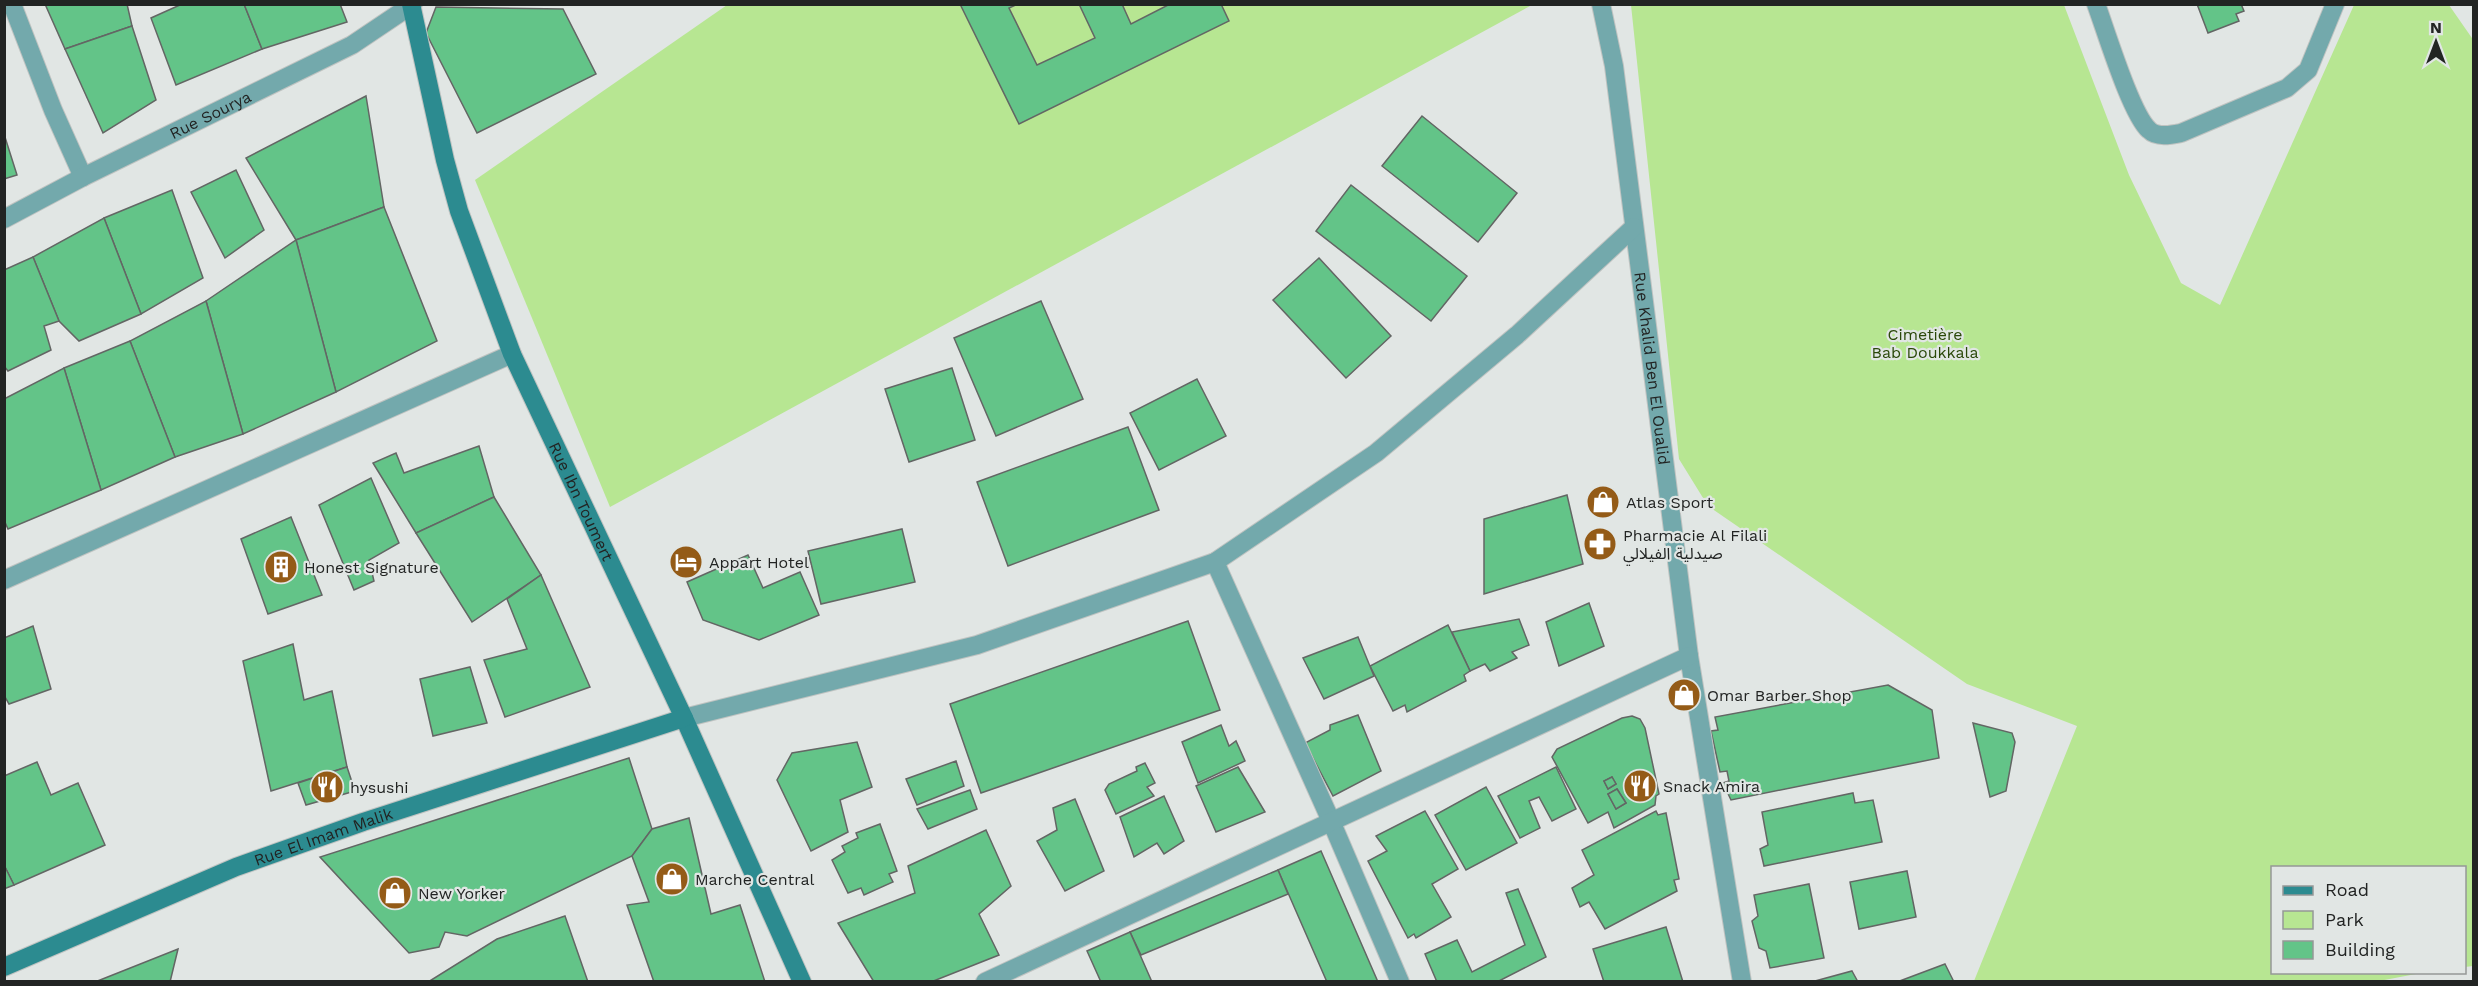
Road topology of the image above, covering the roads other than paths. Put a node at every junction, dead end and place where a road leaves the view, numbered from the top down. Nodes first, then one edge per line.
1 (12, 4) edge
2 (1601, 4) edge
3 (2096, 4) edge
4 (2335, 4) edge
5 (412, 5) edge
6 (84, 177) junction
7 (4, 219) edge
8 (1634, 227) junction
9 (512, 354) junction
10 (1215, 562) junction
11 (4, 580) edge
12 (1689, 656) junction
13 (684, 718) junction
14 (1331, 821) junction
15 (4, 967) edge
16 (802, 981) edge
17 (985, 981) edge
18 (1400, 981) edge
19 (1742, 981) edge

1 - 6 street
2 - 8 street, Rue Khalid Ben El Oualid
3 - 4 street
5 - 6 street, Rue Sourya
5 - 9 street, Rue Ibn Toumert
6 - 7 street, Rue Sourya
8 - 10 street
8 - 12 street, Rue Khalid Ben El Oualid
9 - 11 street
9 - 13 street, Rue Ibn Toumert
10 - 13 street
10 - 14 street
12 - 14 street
12 - 19 street, Rue Khalid Ben El Oualid
13 - 15 street, Rue El Imam Malik
13 - 16 street, Rue Ibn Toumert
14 - 17 street
14 - 18 street

